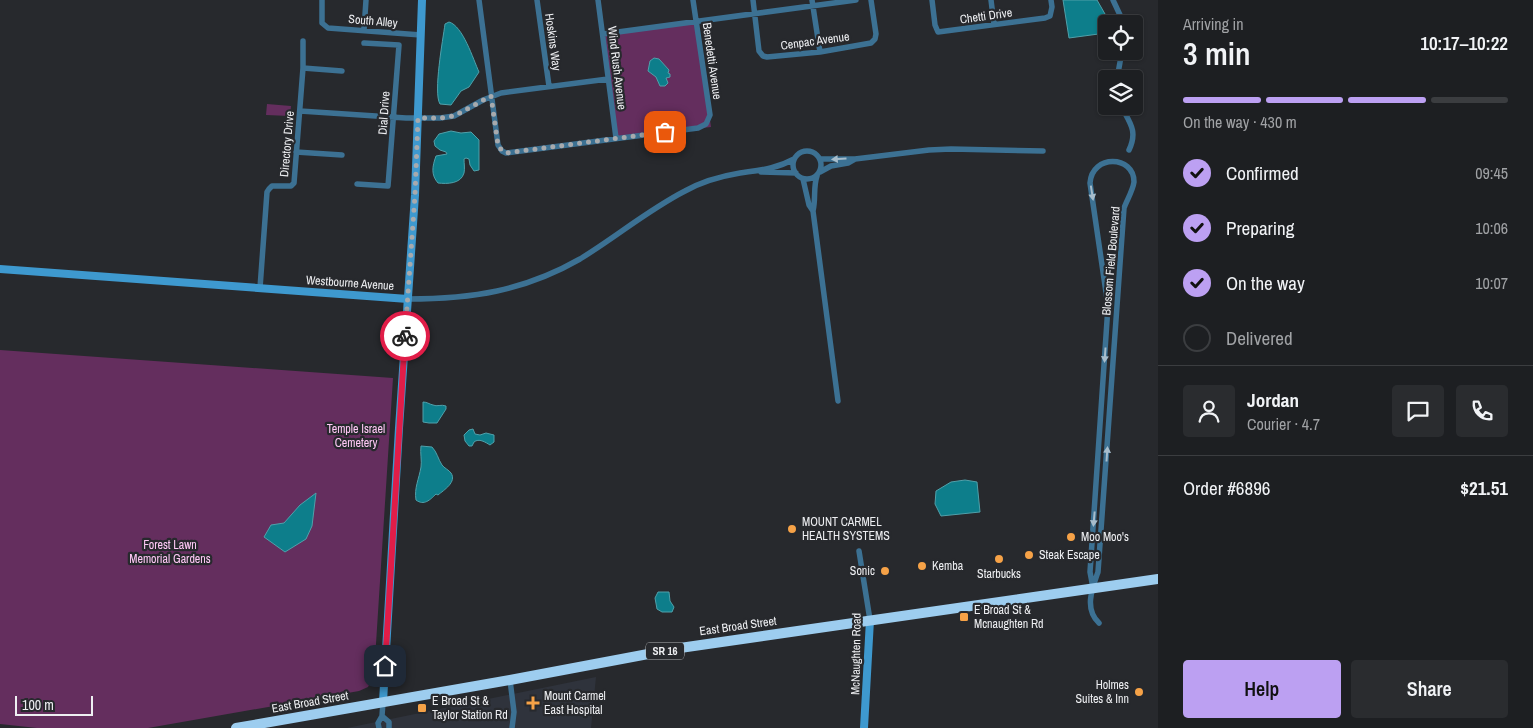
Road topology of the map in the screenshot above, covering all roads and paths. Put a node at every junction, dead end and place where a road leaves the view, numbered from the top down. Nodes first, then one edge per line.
1 (322, 0) edge
2 (366, 0) edge
3 (422, 0) edge
4 (479, 0) edge
5 (537, 0) edge
6 (598, 0) edge
7 (693, 0) edge
8 (753, 0) edge
9 (856, 0) edge
10 (871, 0) edge
11 (932, 0) edge
12 (991, 0) edge
13 (1051, 0) edge
14 (1113, 0) edge
15 (813, 3) edge
16 (755, 14) junction
17 (1120, 15) edge
18 (696, 22) junction
19 (994, 24) junction
20 (364, 30) junction
21 (602, 34) junction
22 (420, 36) junction
23 (303, 40) dead end
24 (364, 43) dead end
25 (820, 52) junction
26 (303, 68) junction
27 (342, 71) dead end
28 (608, 79) junction
29 (549, 86) junction
30 (491, 96) junction
31 (300, 110) junction
32 (1126, 115) edge
33 (394, 117) junction
34 (418, 118) junction
35 (616, 138) junction
36 (1129, 150) dead end
37 (1042, 151) dead end
38 (296, 152) junction
39 (342, 155) dead end
40 (820, 159) junction
41 (855, 159) junction
42 (794, 160) junction
43 (759, 171) junction
44 (796, 173) junction
45 (819, 174) junction
46 (803, 179) junction
47 (357, 184) dead end
48 (813, 211) junction
49 (0, 269) edge
50 (260, 288) junction
51 (408, 299) junction
52 (838, 401) dead end
53 (859, 551) dead end
54 (1158, 579) edge
55 (1093, 588) junction
56 (870, 620) junction
57 (1099, 623) dead end
58 (510, 680) junction
59 (383, 702) junction
60 (382, 716) junction
61 (236, 728) edge
62 (379, 728) edge
63 (389, 728) edge
64 (512, 728) edge
65 (864, 728) edge

1 - 20 street, South Alley
2 - 20 street
3 - 22 main road
4 - 30 street
5 - 29 street, Hoskins Way
6 - 21 street, Wind Rush Avenue
7 - 18 street, Benedetti Avenue
8 - 16 street
9 - 15 street
10 - 25 street, Cenpac Avenue
11 - 19 street, Chetti Drive
12 - 19 street
13 - 19 street, Chetti Drive
14 - 17 street
15 - 16 street
15 - 25 street
16 - 18 street
16 - 25 street, Cenpac Avenue
18 - 21 street
18 - 35 street, Benedetti Avenue
20 - 22 street, South Alley
21 - 28 street, Wind Rush Avenue
22 - 34 main road
23 - 26 street, Directory Drive
24 - 33 street, Dial Drive
26 - 27 street
26 - 31 street, Directory Drive
28 - 29 street
28 - 35 street, Wind Rush Avenue
29 - 30 street
30 - 34 street
30 - 35 street
31 - 33 street
31 - 38 street, Directory Drive
32 - 36 street
33 - 34 street
33 - 47 street, Dial Drive
34 - 51 main road
37 - 41 street
38 - 39 street
38 - 50 street, Directory Drive
41 -> 40 street
40 - 42 street
40 - 45 street
41 - 45 street
42 - 43 street, Westbourne Avenue
42 - 44 street
43 - 44 street, Westbourne Avenue
43 - 51 street, Westbourne Avenue
44 - 46 street
45 - 46 street
45 - 48 street
46 - 48 street
48 - 52 street
49 - 50 main road, Westbourne Avenue
50 - 51 main road, Westbourne Avenue
51 - 59 main road
53 - 56 street, McNaughten Road
54 - 55 highway, East Broad Street / SR 16
55 -> 55 street, Blossom Field Boulevard
55 - 56 highway, East Broad Street / SR 16
55 - 57 street
56 - 58 highway, East Broad Street / SR 16
56 - 65 main road, McNaughten Road
58 - 59 highway, East Broad Street / SR 16
58 - 64 street
59 - 60 street
59 - 61 highway, East Broad Street / SR 16
60 - 62 street
60 - 63 street

